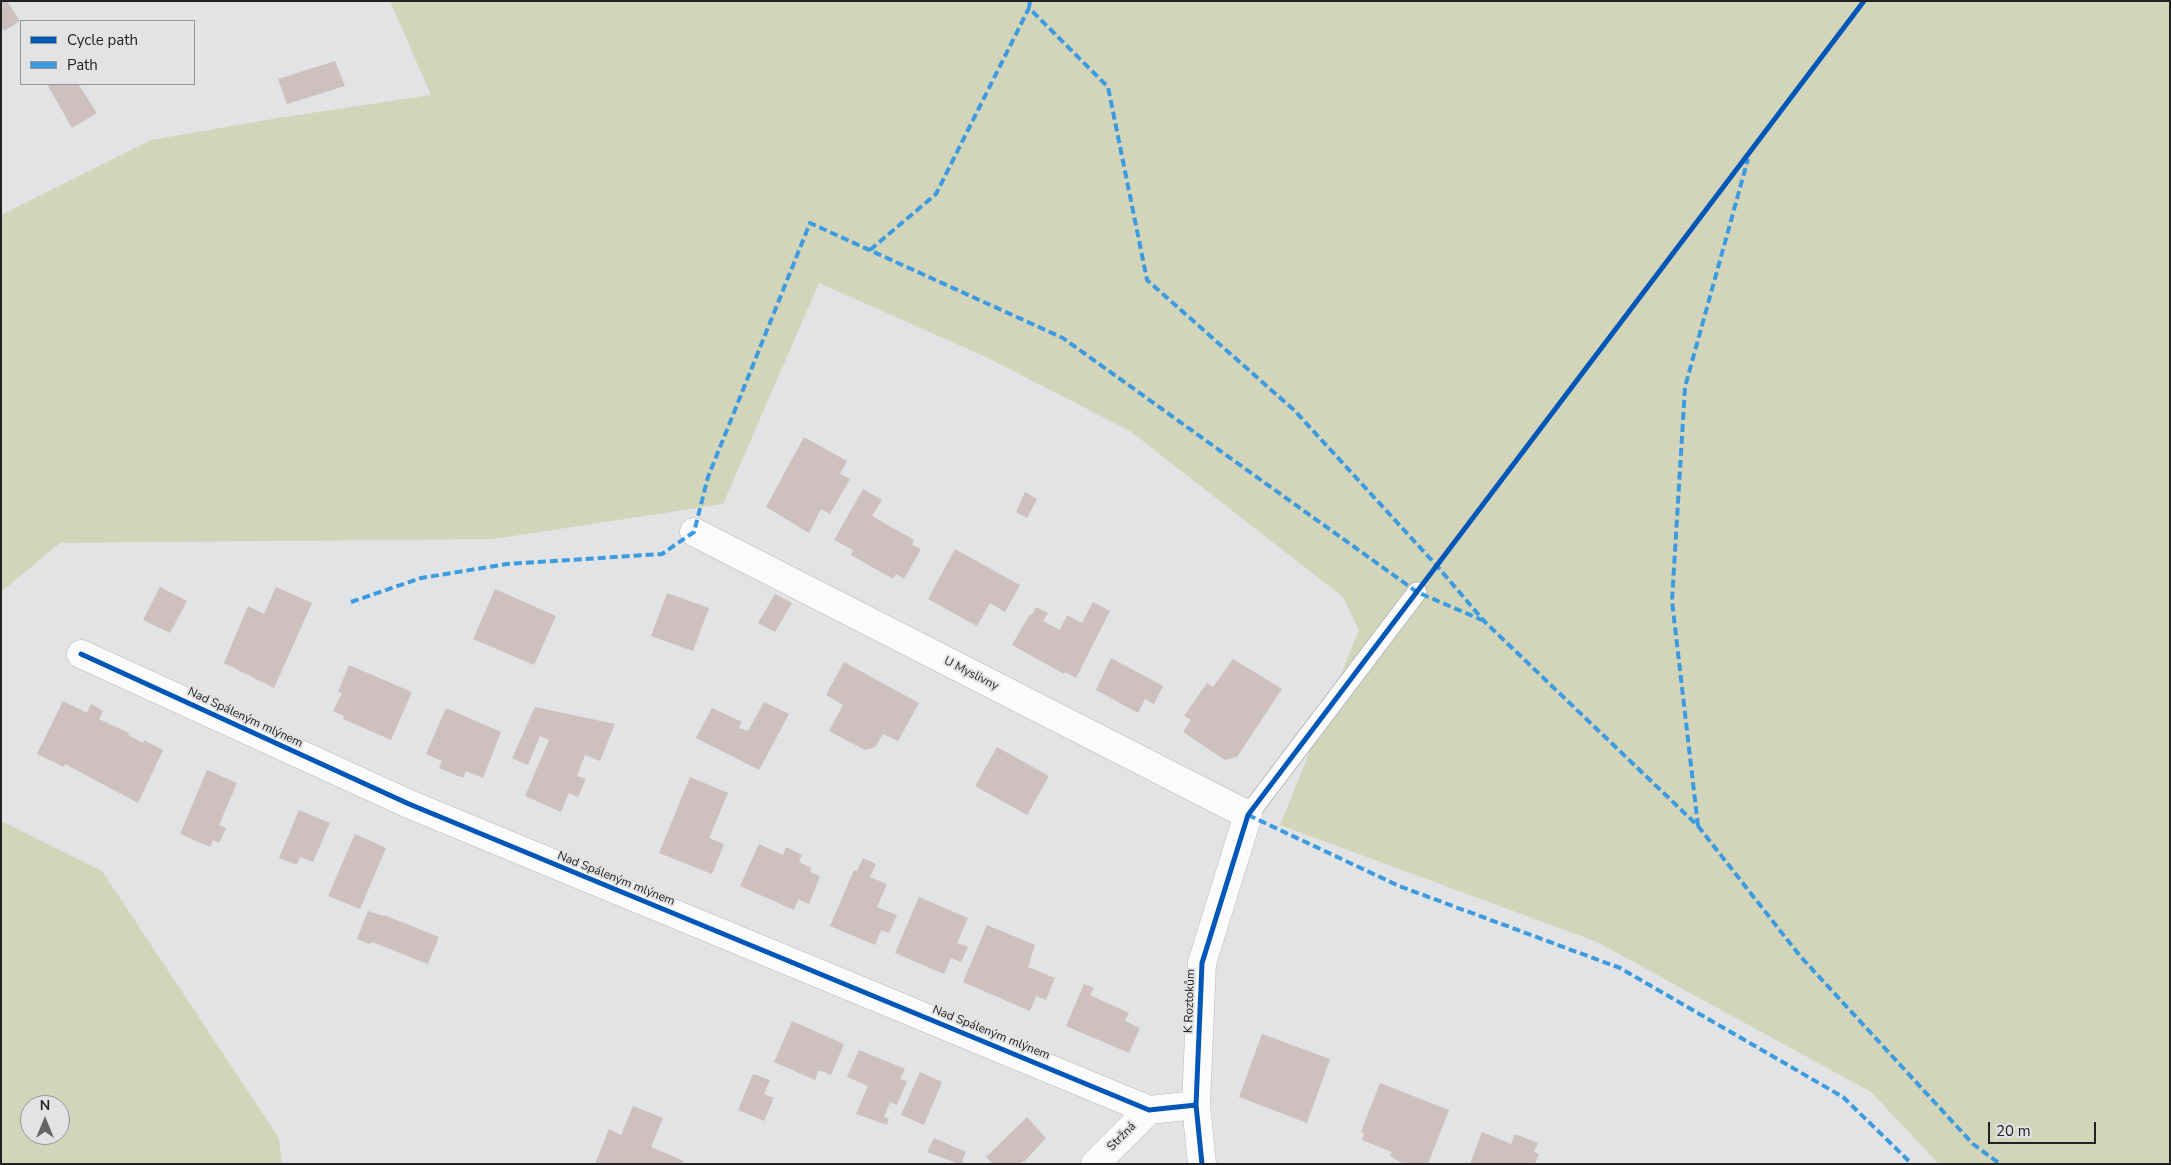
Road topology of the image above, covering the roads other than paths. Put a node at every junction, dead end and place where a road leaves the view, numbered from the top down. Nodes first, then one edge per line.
1 (694, 532) dead end
2 (1417, 592) dead end
3 (81, 654) dead end
4 (1248, 815) junction
5 (1196, 1105) junction
6 (1149, 1110) junction
7 (1095, 1164) edge
8 (1202, 1164) edge

1 - 4 street, U Myslivny
2 - 4 lane
3 - 6 street, Nad Spáleným mlýnem
4 - 5 street, K Roztokům
5 - 6 street
5 - 8 street, K Roztokům
6 - 7 street, Stržná

